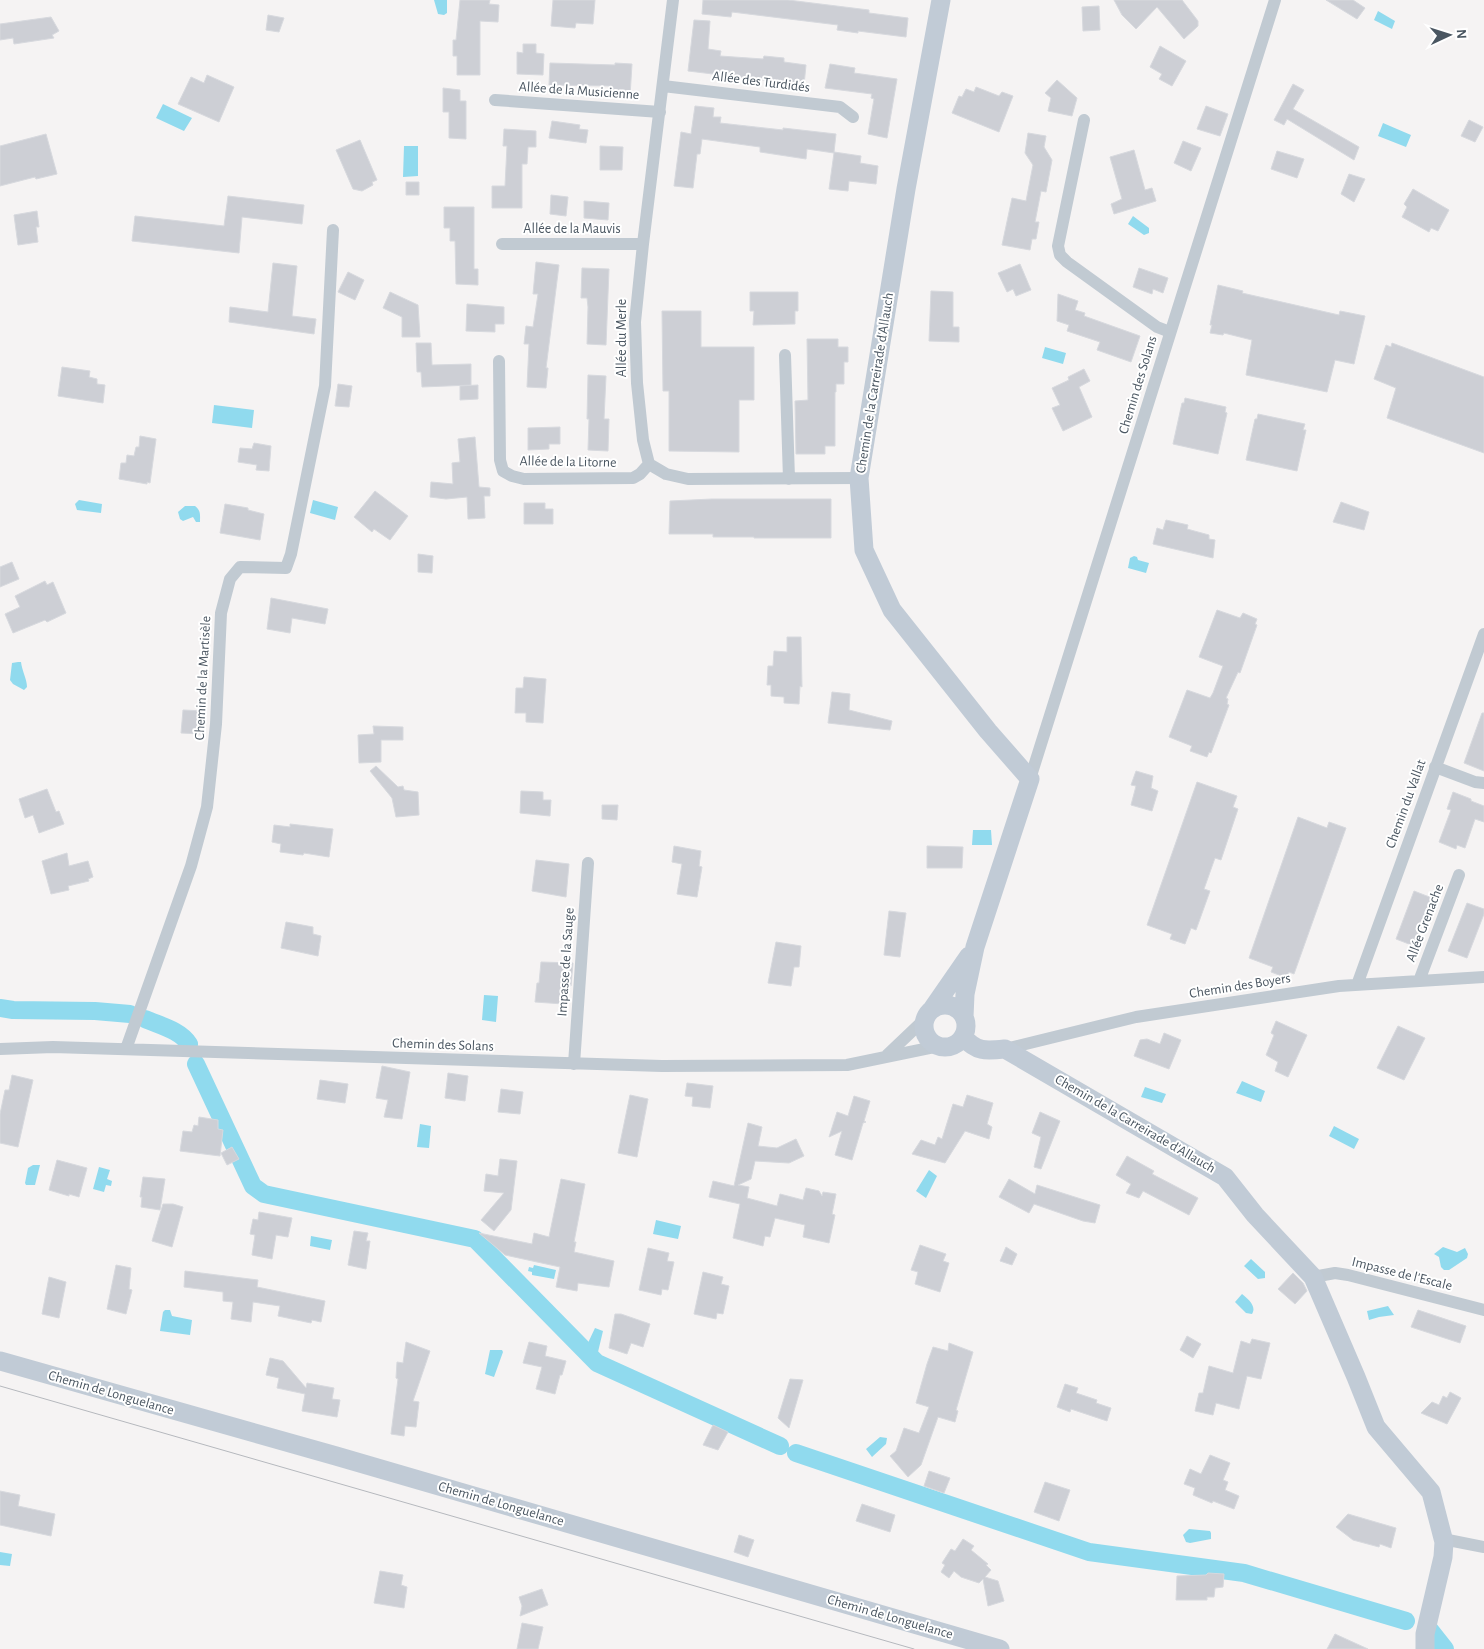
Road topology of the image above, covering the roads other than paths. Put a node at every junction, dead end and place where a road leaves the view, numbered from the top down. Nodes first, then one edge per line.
1 (673, 0) edge
2 (941, 0) edge
3 (1275, 0) edge
4 (663, 86) junction
5 (495, 100) dead end
6 (660, 112) junction
7 (853, 117) dead end
8 (1084, 120) dead end
9 (333, 230) dead end
10 (502, 244) dead end
11 (642, 244) junction
12 (1170, 332) junction
13 (785, 355) dead end
14 (499, 361) dead end
15 (649, 464) junction
16 (790, 478) junction
17 (859, 478) junction
18 (1483, 639) edge
19 (1435, 767) junction
20 (1030, 779) junction
21 (1484, 784) edge
22 (588, 863) dead end
23 (1459, 875) dead end
24 (975, 947) junction
25 (1484, 977) edge
26 (1419, 981) junction
27 (1357, 985) junction
28 (929, 1014) junction
29 (964, 1017) junction
30 (962, 1037) junction
31 (939, 1046) junction
32 (0, 1049) edge
33 (126, 1049) junction
34 (1005, 1049) junction
35 (885, 1057) junction
36 (574, 1064) junction
37 (1313, 1277) junction
38 (1484, 1310) edge
39 (0, 1361) edge
40 (1443, 1538) junction
41 (1484, 1547) edge
42 (1000, 1649) edge
43 (1425, 1649) edge

1 - 4 street, Allée du Merle
2 - 17 street, Chemin de la Carreirade d'Allauch
3 - 12 street, Chemin des Solans
4 - 6 street, Allée du Merle
4 - 7 street, Allée des Turdidés
5 - 6 street, Allée de la Musicienne
6 - 11 street, Allée du Merle
8 - 12 street
9 - 33 street, Chemin de la Martisèle
10 - 11 street, Allée de la Mauvis
11 - 15 street, Allée du Merle
12 - 20 street, Chemin des Solans
13 - 16 street
14 - 15 street, Allée de la Litorne
15 - 16 street
16 - 17 street
17 - 20 street, Chemin de la Carreirade d'Allauch
18 - 19 street, Chemin du Vallat
19 - 21 street
19 - 27 street, Chemin du Vallat
20 - 24 street
22 - 36 street, Impasse de la Sauge
23 - 26 street, Allée Grenache
24 - 28 street
24 - 29 street
25 - 26 street, Chemin des Boyers
26 - 27 street, Chemin des Boyers
27 - 34 street, Chemin des Boyers
28 - 29 street
28 - 31 street
28 - 35 street
29 - 30 street
30 - 31 street
30 - 34 street
31 - 35 street, Chemin des Solans
32 - 33 street, Chemin des Solans
33 - 36 street, Chemin des Solans
34 - 37 street, Chemin de la Carreirade d'Allauch
35 - 36 street, Chemin des Solans
37 - 38 street, Impasse de l'Escale
37 - 40 street, Chemin de la Carreirade d'Allauch
39 - 42 street, Chemin de Longuelance
40 - 41 street
40 - 43 street, Chemin de la Carreirade d'Allauch

